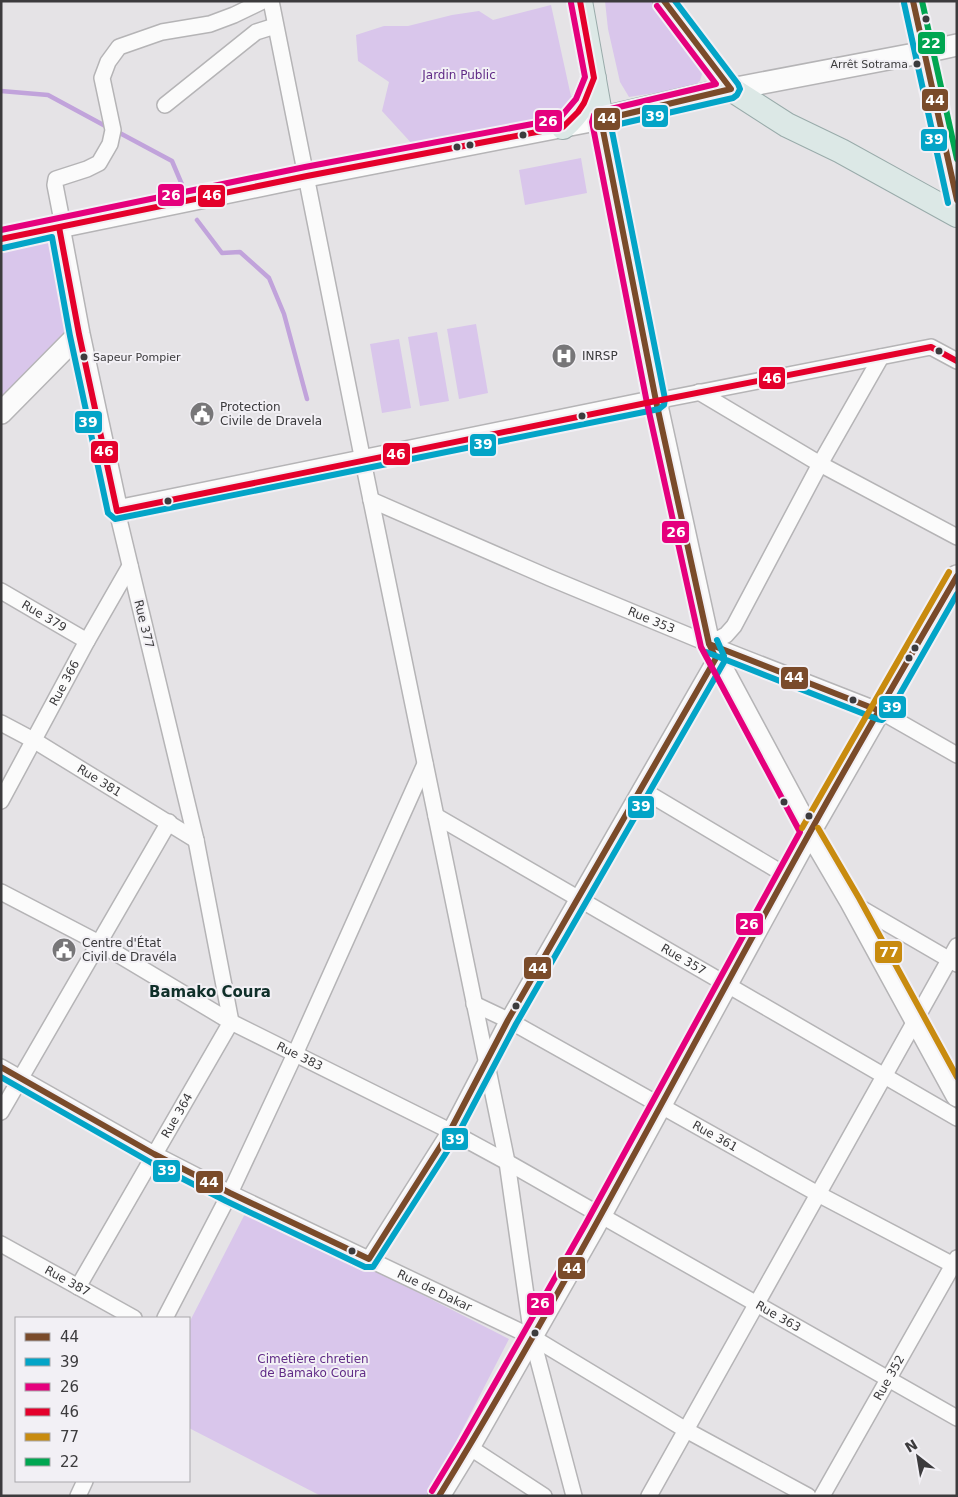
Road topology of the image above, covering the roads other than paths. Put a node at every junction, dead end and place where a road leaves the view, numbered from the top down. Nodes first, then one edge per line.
1 (263, 1) edge
2 (271, 1) edge
3 (580, 1) edge
4 (664, 1) edge
5 (914, 1) edge
6 (275, 26) junction
7 (942, 48) edge
8 (595, 83) junction
9 (731, 89) junction
10 (165, 105) dead end
11 (630, 113) junction
12 (601, 119) junction
13 (563, 128) junction
14 (307, 176) junction
15 (957, 200) edge
16 (957, 215) edge
17 (61, 226) junction
18 (1, 240) edge
19 (80, 334) junction
20 (881, 357) junction
21 (957, 361) edge
22 (699, 392) junction
23 (656, 401) junction
24 (1, 412) edge
25 (363, 461) junction
26 (820, 464) junction
27 (371, 500) junction
28 (117, 511) junction
29 (957, 537) edge
30 (130, 566) junction
31 (957, 576) edge
32 (1, 591) edge
33 (87, 641) junction
34 (712, 651) junction
35 (880, 710) junction
36 (1, 723) edge
37 (34, 741) junction
38 (957, 755) edge
39 (425, 764) junction
40 (641, 789) junction
41 (1, 801) edge
42 (436, 816) junction
43 (169, 822) junction
44 (810, 832) junction
45 (196, 840) junction
46 (787, 876) junction
47 (1, 892) edge
48 (578, 898) junction
49 (851, 902) junction
50 (99, 943) junction
51 (957, 946) edge
52 (953, 962) edge
53 (727, 985) junction
54 (474, 1004) junction
55 (508, 1020) junction
56 (915, 1020) junction
57 (231, 1022) junction
58 (295, 1054) junction
59 (486, 1061) junction
60 (1, 1067) edge
61 (884, 1076) junction
62 (20, 1078) junction
63 (957, 1096) edge
64 (660, 1106) junction
65 (1, 1112) edge
66 (957, 1118) edge
67 (450, 1130) junction
68 (154, 1154) junction
69 (507, 1162) junction
70 (230, 1193) junction
71 (818, 1194) junction
72 (601, 1215) junction
73 (1, 1244) edge
74 (369, 1259) junction
75 (956, 1263) edge
76 (78, 1287) junction
77 (757, 1303) junction
78 (132, 1317) edge
79 (166, 1317) edge
80 (532, 1336) junction
81 (888, 1379) junction
82 (957, 1418) edge
83 (686, 1430) junction
84 (469, 1446) junction
85 (85, 1482) edge
86 (78, 1496) edge
87 (439, 1496) edge
88 (544, 1496) edge
89 (574, 1496) edge
90 (649, 1496) edge
91 (808, 1496) edge
92 (822, 1496) edge

1 - 17 street
2 - 6 street
3 - 8 main road
4 - 9 main road
5 - 7 main road
6 - 10 street
6 - 14 street
7 - 9 main road
7 - 15 main road
8 - 11 main road
8 - 12 main road
8 - 13 main road
9 - 11 main road
9 - 16 main road
11 - 12 main road
12 - 13 main road
12 - 23 main road
13 - 14 main road
14 - 17 main road
14 - 25 street
17 - 18 main road
17 - 19 main road, Rue 377
19 - 24 main road
19 - 28 main road, Rue 377
20 - 21 street
20 - 22 street
20 - 26 street
22 - 23 street
22 - 26 street
23 - 25 main road
23 - 34 main road
25 - 27 street
25 - 28 main road
26 - 29 street
26 - 34 street
27 - 34 street, Rue 353
27 - 39 street
28 - 30 street, Rue 377
30 - 33 street, Rue 366
30 - 45 street, Rue 377
31 - 35 main road
32 - 33 street, Rue 379
33 - 37 street, Rue 366
34 - 35 street, Rue 353
34 - 40 street
34 - 44 main road
35 - 38 street, Rue 353
35 - 44 main road
36 - 37 street, Rue 381
37 - 41 street, Rue 366
37 - 43 street, Rue 381
39 - 42 street
39 - 58 street
40 - 46 street
40 - 48 street
42 - 48 street, Rue 357
42 - 54 street
43 - 45 street, Rue 381
43 - 50 street
44 - 46 main road
44 - 49 main road
45 - 57 street, Rue 377
46 - 53 main road
47 - 50 street, Rue 383
48 - 53 street, Rue 357
48 - 55 street
49 - 52 street
49 - 56 main road
50 - 57 street, Rue 383
50 - 62 street
51 - 52 street
52 - 56 street
53 - 61 street, Rue 357
53 - 64 main road
54 - 55 street, Rue 361
54 - 59 street
55 - 59 street
55 - 64 street, Rue 361
56 - 61 street
56 - 63 main road
57 - 58 street, Rue 383
57 - 68 street, Rue 364
58 - 67 street, Rue 383
58 - 70 street
59 - 67 street
59 - 69 street
60 - 62 street, Rue de Dakar
61 - 66 street, Rue 357
61 - 71 street
62 - 65 street
62 - 68 street, Rue de Dakar
64 - 71 street, Rue 361
64 - 72 main road
67 - 69 street, Rue 383
67 - 74 street
68 - 70 street, Rue de Dakar
68 - 76 street, Rue 364
69 - 72 street, Rue 383
69 - 80 street
70 - 74 street, Rue de Dakar
70 - 79 street
71 - 75 street, Rue 361
71 - 77 street
72 - 77 street, Rue 363
72 - 80 main road
73 - 76 street, Rue 387
74 - 80 street, Rue de Dakar
75 - 81 street, Rue 352
76 - 78 street, Rue 387
77 - 81 street, Rue 363
77 - 83 street
80 - 83 street, Rue de Dakar
80 - 84 main road
80 - 89 street
81 - 82 street, Rue 363
81 - 92 street, Rue 352
83 - 90 street
83 - 91 street, Rue de Dakar
84 - 87 main road
84 - 88 street
85 - 86 street

